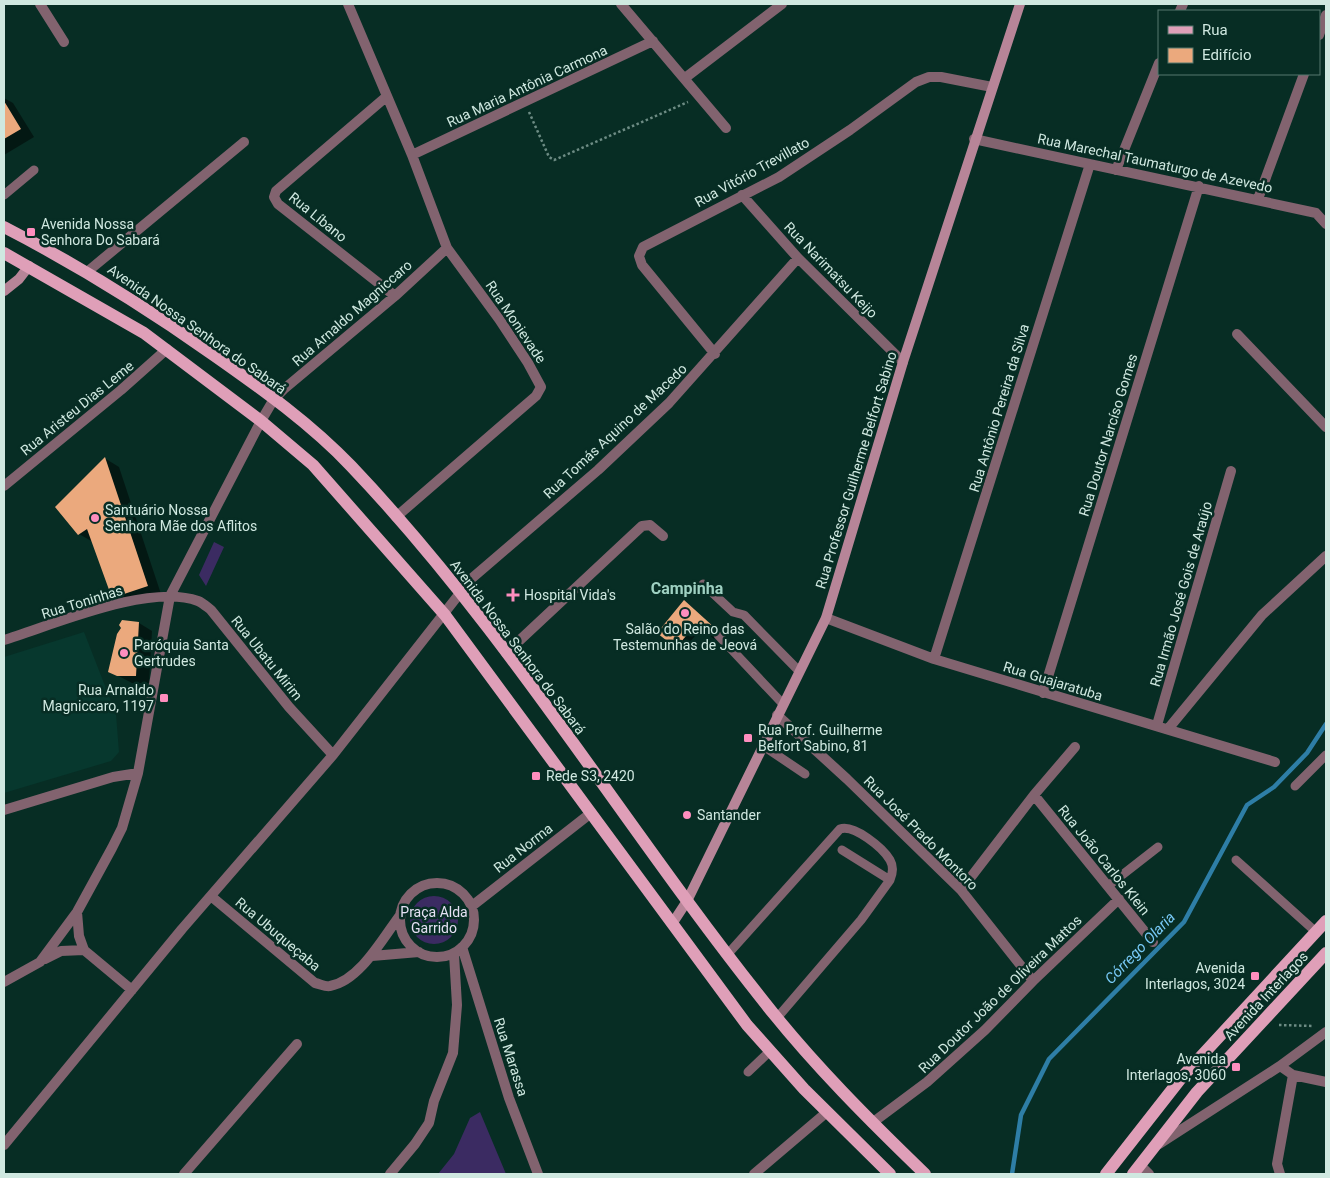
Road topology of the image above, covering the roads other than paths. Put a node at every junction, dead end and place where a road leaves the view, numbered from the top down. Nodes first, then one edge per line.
1 (40, 4) edge
2 (348, 4) edge
3 (622, 4) edge
4 (782, 4) edge
5 (1020, 4) edge
6 (1326, 15) edge
7 (1320, 33) edge
8 (64, 42) dead end
9 (654, 42) junction
10 (1158, 65) edge
11 (1304, 75) edge
12 (685, 78) junction
13 (992, 87) junction
14 (386, 97) junction
15 (726, 128) dead end
16 (974, 139) junction
17 (244, 142) dead end
18 (412, 155) junction
19 (1090, 164) junction
20 (34, 170) dead end
21 (1116, 170) junction
22 (1199, 186) junction
23 (742, 195) junction
24 (4, 196) edge
25 (1258, 199) junction
26 (1321, 213) edge
27 (1326, 224) edge
28 (4, 227) edge
29 (447, 248) junction
30 (4, 253) edge
31 (798, 258) junction
32 (29, 266) junction
33 (87, 272) junction
34 (4, 291) edge
35 (395, 296) junction
36 (1237, 334) dead end
37 (167, 349) junction
38 (715, 354) junction
39 (903, 362) junction
40 (274, 399) junction
41 (261, 421) junction
42 (1326, 427) edge
43 (1230, 471) dead end
44 (4, 486) edge
45 (396, 517) junction
46 (663, 536) dead end
47 (1326, 556) edge
48 (703, 584) dead end
49 (460, 592) junction
50 (170, 596) junction
51 (444, 614) junction
52 (826, 618) junction
53 (718, 635) dead end
54 (4, 640) edge
55 (506, 652) junction
56 (934, 659) junction
57 (799, 671) junction
58 (1043, 693) junction
59 (782, 703) junction
60 (777, 715) junction
61 (1157, 725) junction
62 (1168, 728) junction
63 (762, 745) junction
64 (1075, 747) dead end
65 (1326, 755) edge
66 (333, 756) junction
67 (1275, 762) dead end
68 (138, 773) junction
69 (805, 774) dead end
70 (1295, 786) dead end
71 (1034, 795) junction
72 (4, 810) edge
73 (592, 813) junction
74 (1158, 847) dead end
75 (842, 850) dead end
76 (1236, 860) dead end
77 (890, 880) junction
78 (1108, 886) junction
79 (962, 890) junction
80 (212, 897) junction
81 (1119, 899) junction
82 (687, 901) junction
83 (472, 906) junction
84 (77, 912) junction
85 (401, 914) junction
86 (1326, 921) edge
87 (672, 924) junction
88 (1316, 932) junction
89 (1153, 942) dead end
90 (84, 950) junction
91 (458, 950) junction
92 (419, 952) junction
93 (1326, 953) edge
94 (727, 955) junction
95 (372, 956) junction
96 (40, 962) junction
97 (1032, 981) junction
98 (4, 982) edge
99 (132, 990) junction
100 (777, 1018) junction
101 (1326, 1032) edge
102 (297, 1044) dead end
103 (769, 1052) junction
104 (1280, 1066) junction
105 (748, 1072) dead end
106 (1292, 1075) junction
107 (1326, 1082) edge
108 (826, 1112) junction
109 (872, 1123) junction
110 (4, 1144) edge
111 (1153, 1148) junction
112 (1140, 1171) edge
113 (184, 1174) edge
114 (390, 1174) edge
115 (538, 1174) edge
116 (754, 1174) edge
117 (890, 1174) edge
118 (925, 1174) edge
119 (1106, 1174) edge
120 (1280, 1174) edge

1 - 8 street
2 - 14 street, Rua Monievade
3 - 9 street
4 - 12 street
5 - 13 street, Rua Professor Guilherme Belfort Sabino
6 - 7 street
9 - 12 street
9 - 18 street, Rua Maria Antônia Carmona
10 - 21 street
11 - 25 street
12 - 15 street
13 - 16 street, Rua Professor Guilherme Belfort Sabino
13 - 23 street, Rua Vitório Trevillato
14 - 18 street, Rua Monievade
14 - 35 street, Rua Líbano
16 - 19 street, Rua Marechal Taumaturgo de Azevedo
16 - 39 street, Rua Professor Guilherme Belfort Sabino
17 - 33 street
18 - 29 street, Rua Monievade
19 - 21 street, Rua Marechal Taumaturgo de Azevedo
19 - 56 street, Rua Antônio Pereira da Silva
20 - 24 lane
21 - 22 street, Rua Marechal Taumaturgo de Azevedo
22 - 25 street, Rua Marechal Taumaturgo de Azevedo
22 - 58 street, Rua Doutor Narcíso Gomes
23 - 31 street, Rua Narimatsu Keijo
23 - 38 street, Rua Vitório Trevillato
25 - 26 street, Rua Marechal Taumaturgo de Azevedo
26 - 27 street, Rua Marechal Taumaturgo de Azevedo
28 - 33 main road, Avenida Nossa Senhora do Sabará
29 - 35 street, Rua Arnaldo Magniccaro
29 - 45 street, Rua Monievade
30 - 32 main road
31 - 38 street, Rua Tomás Aquino de Macedo
31 - 39 street, Rua Narimatsu Keijo
32 - 34 street
32 - 37 main road
33 - 40 main road, Avenida Nossa Senhora do Sabará
35 - 40 street, Rua Arnaldo Magniccaro
36 - 42 street
37 - 41 main road
37 - 44 street, Rua Aristeu Dias Leme
38 - 49 street, Rua Tomás Aquino de Macedo
39 - 52 street, Rua Professor Guilherme Belfort Sabino
40 - 41 street, Rua Arnaldo Magniccaro
40 - 45 main road, Avenida Nossa Senhora do Sabará
41 - 50 street, Rua Arnaldo Magniccaro
41 - 51 main road
43 - 61 street, Rua Irmão José Gois de Araújo
45 - 49 main road, Avenida Nossa Senhora do Sabará
46 - 55 street
47 - 62 street
48 - 57 lane
49 - 51 street, Rua Tomás Aquino de Macedo
49 - 55 main road, Avenida Nossa Senhora do Sabará
50 - 54 street, Rua Toninhas
50 - 66 street, Rua Ubatu Mirim
50 - 68 street, Rua Arnaldo Magniccaro
51 - 66 street, Rua Tomás Aquino de Macedo
51 - 73 main road
52 - 56 street, Rua Guajaratuba
52 - 57 street, Rua Professor Guilherme Belfort Sabino
53 - 59 lane
55 - 82 main road, Avenida Nossa Senhora do Sabará
56 - 58 street, Rua Guajaratuba
57 - 59 street, Rua Professor Guilherme Belfort Sabino
58 - 61 street, Rua Guajaratuba
59 - 60 street, Rua Professor Guilherme Belfort Sabino
60 - 63 street, Rua Professor Guilherme Belfort Sabino
60 - 79 street, Rua José Prado Montoro
61 - 62 street, Rua Guajaratuba
62 - 67 street, Rua Guajaratuba
63 - 69 lane
63 - 82 street, Rua Professor Guilherme Belfort Sabino
64 - 71 street
65 - 70 lane
66 - 80 street, Rua Tomás Aquino de Macedo
68 - 72 street
68 - 84 street, Rua Arnaldo Magniccaro
71 - 78 street, Rua João Carlos Klein
71 - 79 street
73 - 83 street, Rua Norma
73 - 87 main road
74 - 78 lane
75 - 77 lane
76 - 88 lane
77 - 94 lane
77 - 100 lane
78 - 81 street, Rua João Carlos Klein
79 - 97 street, Rua José Prado Montoro
80 - 95 street, Rua Ubuqueçaba
80 - 99 street, Rua Tomás Aquino de Macedo
81 - 89 street, Rua João Carlos Klein
81 - 97 street, Rua Doutor João de Oliveira Mattos
82 - 87 street, Rua Professor Guilherme Belfort Sabino
82 - 94 main road, Avenida Nossa Senhora do Sabará
83 - 85 street
83 - 91 street
84 - 90 street
84 - 96 street, Rua Arnaldo Magniccaro
85 - 92 street
85 - 95 street
86 - 88 main road, Avenida Interlagos
87 - 103 main road
88 - 119 main road, Avenida Interlagos
90 - 96 street
90 - 99 street
91 - 92 street
91 - 114 street
91 - 115 street, Rua Marassa
92 - 95 street
93 - 111 main road, Avenida Interlagos
94 - 100 main road, Avenida Nossa Senhora do Sabará
96 - 98 street, Rua Arnaldo Magniccaro
97 - 109 street, Rua Doutor João de Oliveira Mattos
99 - 110 street, Rua Tomás Aquino de Macedo
100 - 109 main road, Avenida Nossa Senhora do Sabará
101 - 104 street
102 - 113 street
103 - 105 lane
103 - 108 main road
104 - 106 street
104 - 111 street
106 - 107 street
106 - 120 street
108 - 116 street
108 - 117 main road
109 - 118 main road, Avenida Nossa Senhora do Sabará
111 - 112 main road, Avenida Interlagos

